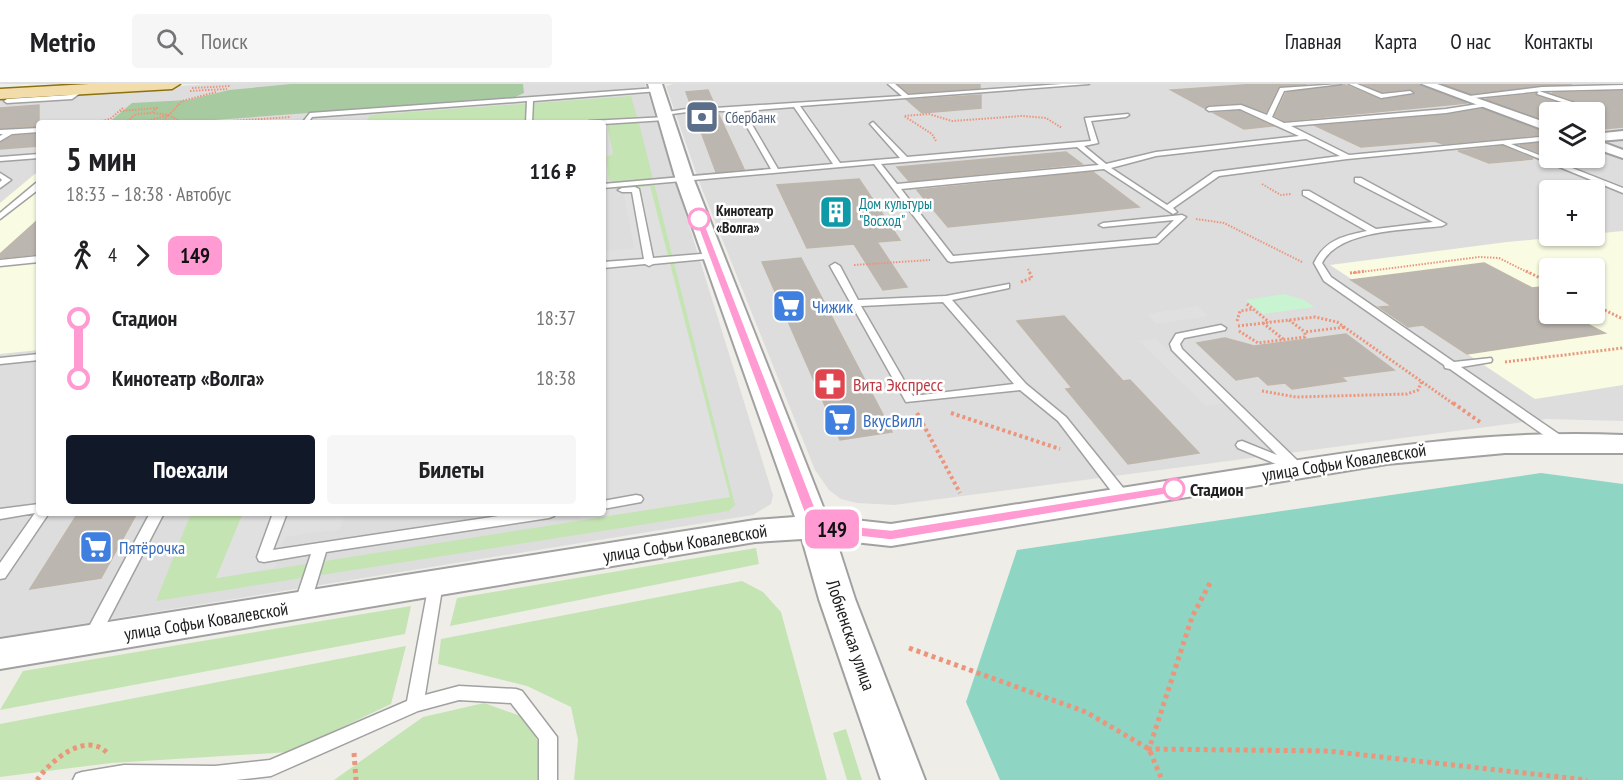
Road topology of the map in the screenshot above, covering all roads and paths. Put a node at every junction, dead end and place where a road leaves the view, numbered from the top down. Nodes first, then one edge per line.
1 (172, 84) edge
2 (891, 84) edge
3 (1020, 84) edge
4 (1086, 84) edge
5 (1338, 84) edge
6 (1352, 84) edge
7 (1427, 84) edge
8 (1525, 84) edge
9 (1068, 85) edge
10 (231, 86) dead end
11 (656, 87) edge
12 (1623, 87) edge
13 (1028, 89) junction
14 (1542, 89) junction
15 (1532, 90) junction
16 (1410, 93) dead end
17 (4, 97) edge
18 (907, 97) junction
19 (1464, 97) junction
20 (530, 100) junction
21 (1567, 102) edge
22 (796, 105) junction
23 (1485, 105) junction
24 (717, 109) dead end
25 (141, 110) junction
26 (693, 110) dead end
27 (740, 110) junction
28 (1209, 110) dead end
29 (119, 111) dead end
30 (365, 112) junction
31 (152, 113) junction
32 (136, 114) junction
33 (169, 115) junction
34 (310, 115) junction
35 (664, 115) junction
36 (1126, 115) dead end
37 (1269, 118) junction
38 (129, 120) edge
39 (150, 120) edge
40 (164, 120) edge
41 (178, 120) edge
42 (242, 120) edge
43 (307, 120) edge
44 (361, 120) edge
45 (528, 120) edge
46 (606, 121) edge
47 (873, 124) dead end
48 (1539, 124) edge
49 (1282, 125) junction
50 (36, 130) edge
51 (0, 132) edge
52 (10, 132) junction
53 (1623, 135) edge
54 (1305, 137) junction
55 (1605, 137) edge
56 (0, 139) edge
57 (1539, 139) edge
58 (1502, 143) junction
59 (1078, 144) junction
60 (1088, 144) junction
61 (1605, 148) edge
62 (967, 154) junction
63 (1623, 154) edge
64 (36, 156) edge
65 (1348, 157) junction
66 (0, 159) edge
67 (906, 160) junction
68 (876, 162) junction
69 (838, 166) junction
70 (1105, 167) junction
71 (1240, 171) junction
72 (776, 172) junction
73 (0, 176) edge
74 (685, 180) junction
75 (1358, 180) dead end
76 (0, 186) edge
77 (606, 186) edge
78 (36, 187) edge
79 (894, 187) junction
80 (1623, 191) edge
81 (606, 192) edge
82 (1306, 193) joint
83 (1168, 208) junction
84 (0, 217) edge
85 (1182, 217) junction
86 (1103, 225) dead end
87 (1373, 231) junction
88 (1021, 252) junction
89 (713, 256) junction
90 (36, 259) edge
91 (951, 259) junction
92 (0, 263) edge
93 (650, 263) junction
94 (606, 265) edge
95 (835, 266) joint
96 (1322, 272) junction
97 (1349, 273) dead end
98 (1539, 278) edge
99 (1006, 286) joint
100 (946, 299) junction
101 (855, 303) junction
102 (1247, 304) dead end
103 (1253, 309) junction
104 (1605, 310) edge
105 (1623, 319) edge
106 (1288, 320) junction
107 (1269, 322) junction
108 (1263, 323) junction
109 (1227, 327) junction
110 (1346, 327) junction
111 (1305, 332) junction
112 (1283, 340) junction
113 (1623, 348) edge
114 (36, 357) edge
115 (1487, 360) joint
116 (0, 362) edge
117 (1449, 366) junction
118 (1422, 381) junction
119 (1022, 386) junction
120 (1262, 391) dead end
121 (910, 400) junction
122 (1480, 423) dead end
123 (1559, 440) junction
124 (1623, 444) edge
125 (1242, 445) dead end
126 (1096, 461) junction
127 (1299, 469) junction
128 (960, 493) dead end
129 (1123, 497) junction
130 (636, 499) dead end
131 (606, 504) edge
132 (36, 508) edge
133 (0, 514) edge
134 (40, 516) edge
135 (155, 516) edge
136 (279, 516) edge
137 (529, 516) edge
138 (815, 527) junction
139 (320, 548) junction
140 (0, 574) edge
141 (436, 583) junction
142 (1210, 584) dead end
143 (302, 606) junction
144 (90, 640) junction
145 (909, 648) dead end
146 (0, 654) edge
147 (415, 705) junction
148 (1149, 749) junction
149 (82, 780) edge
150 (548, 780) edge
151 (903, 780) edge
152 (1162, 780) edge
153 (1587, 780) edge

1 - 17 main road
2 - 18 lane
3 - 13 lane
4 - 9 lane
5 - 37 lane
6 - 16 lane
7 - 19 street
8 - 14 lane
9 - 13 lane
10 - 33 path
11 - 20 lane
11 - 35 street, Лобненская улица
12 - 14 lane
13 - 18 lane
14 - 15 lane
15 - 19 lane
15 - 21 lane
18 - 22 lane
19 - 23 street
20 - 30 lane
20 - 45 lane
22 - 27 lane
22 - 69 lane
23 - 48 street
23 - 49 lane
24 - 27 lane
25 - 29 path
25 - 31 path
25 - 32 path
26 - 35 lane
27 - 72 lane
28 - 37 lane
30 - 34 lane
30 - 44 lane
31 - 32 path
31 - 33 path
32 - 38 path
33 - 39 path
33 - 40 path
33 - 41 path
34 - 42 path
34 - 43 lane
35 - 46 lane
35 - 74 street, Лобненская улица
36 - 60 lane
37 - 49 lane
47 - 67 lane
49 - 54 lane
50 - 52 lane
51 - 52 lane
52 - 56 lane
53 - 55 street
54 - 65 lane
54 - 70 lane
57 - 58 lane
58 - 65 lane
58 - 80 lane
59 - 60 lane
59 - 62 lane
59 - 70 lane
60 - 62 path
61 - 63 street
62 - 67 lane
64 - 66 lane
65 - 71 lane
67 - 68 lane
68 - 69 lane
68 - 79 lane
69 - 72 lane
70 - 79 lane
70 - 83 lane
71 - 82 path
71 - 83 lane
72 - 74 lane
73 - 76 lane
74 - 77 lane
74 - 89 street, Лобненская улица
75 - 87 lane
78 - 84 lane
79 - 91 lane
81 - 93 lane
82 - 87 lane
83 - 85 lane
85 - 86 lane
85 - 88 lane
85 - 96 path
87 - 96 lane
88 - 91 lane
88 - 99 path
89 - 93 lane
89 - 138 street, Лобненская улица
90 - 92 lane
91 - 95 path
93 - 94 lane
95 - 101 lane
96 - 117 lane
97 - 98 path
99 - 100 lane
100 - 101 lane
100 - 119 lane
101 - 121 lane
102 - 103 path
103 - 107 path
103 - 109 path
104 - 105 path
106 - 107 path
106 - 110 path
106 - 111 path
107 - 108 path
108 - 109 path
108 - 112 path
109 - 112 path
109 - 127 lane
110 - 111 path
110 - 118 path
111 - 112 path
113 - 115 path
114 - 116 lane
115 - 117 lane
117 - 123 lane
118 - 120 path
118 - 122 path
119 - 121 lane
119 - 126 lane
121 - 126 path
121 - 128 path
123 - 124 street, улица Софьи Ковалевской
123 - 127 street, улица Софьи Ковалевской
125 - 127 lane
126 - 129 lane
127 - 129 street, улица Софьи Ковалевской
129 - 138 street, улица Софьи Ковалевской
130 - 131 lane
132 - 133 lane
134 - 140 lane
135 - 144 lane
136 - 139 lane
137 - 139 lane
138 - 141 street, улица Софьи Ковалевской
138 - 151 street, Лобненская улица
139 - 143 lane
141 - 143 street, улица Софьи Ковалевской
141 - 147 lane
142 - 148 path
143 - 144 street, улица Софьи Ковалевской
144 - 146 street, улица Софьи Ковалевской
145 - 148 path
147 - 149 lane
147 - 150 lane
148 - 152 path
148 - 153 path

